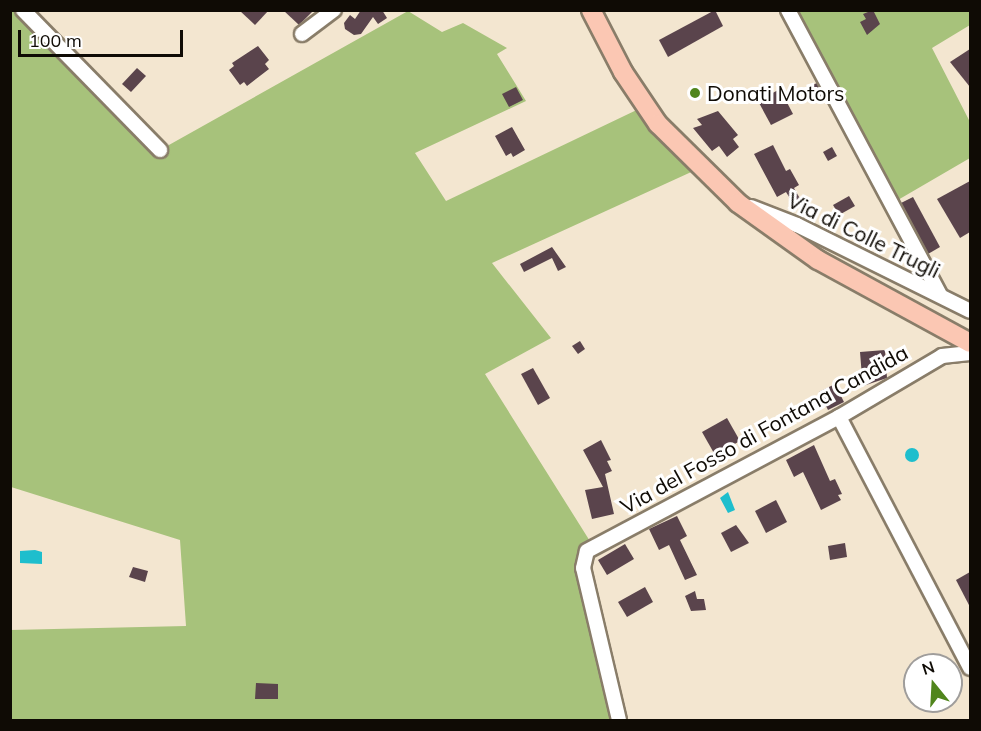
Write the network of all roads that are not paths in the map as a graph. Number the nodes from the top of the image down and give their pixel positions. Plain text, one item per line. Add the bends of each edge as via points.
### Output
1 (23, 10) edge
2 (334, 10) edge
3 (591, 10) edge
4 (788, 10) edge
5 (302, 34) dead end
6 (160, 150) dead end
7 (738, 203) junction
8 (940, 295) junction
9 (970, 311) edge
10 (970, 342) edge
11 (970, 353) edge
12 (838, 417) junction
13 (970, 668) edge
14 (619, 720) edge

1 - 6 street
2 - 5 street
3 - 7 main road via 627,79 658,124
4 - 8 street
7 - 8 street, Via di Colle Trugli via 797,225
7 - 10 main road via 818,260
8 - 9 street, Via di Colle Trugli
11 - 12 street, Via del Fosso di Fontana Candida via 942,356
12 - 13 street
12 - 14 street, Via del Fosso di Fontana Candida via 593,546 583,556

